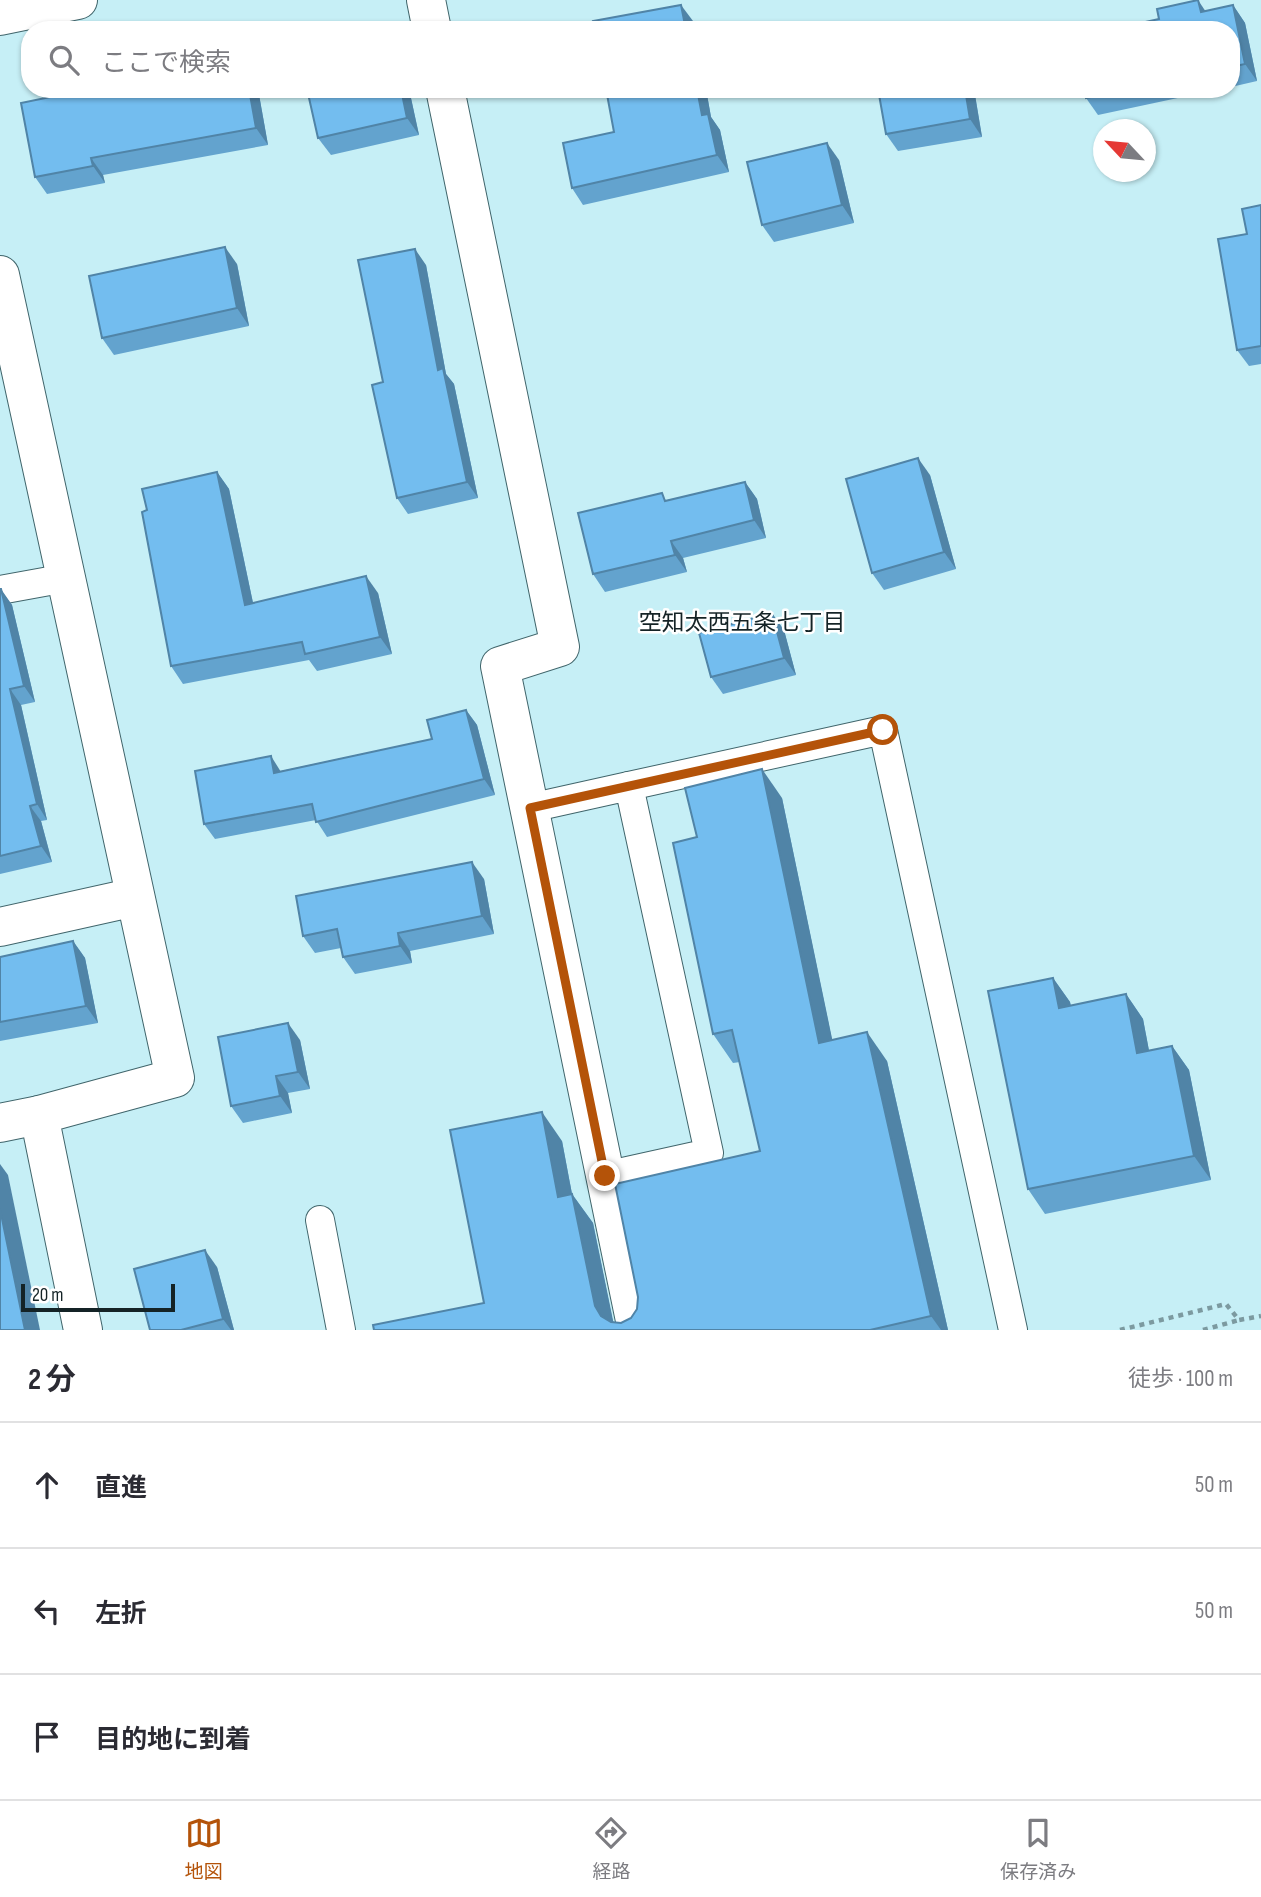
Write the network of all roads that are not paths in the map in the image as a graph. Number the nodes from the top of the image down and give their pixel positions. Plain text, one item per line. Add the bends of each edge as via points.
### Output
1 (78, 0) edge
2 (426, 0) edge
3 (0, 16) edge
4 (430, 21) edge
5 (447, 98) edge
6 (0, 275) edge
7 (4, 316) edge
8 (66, 578) junction
9 (0, 590) edge
10 (629, 786) junction
11 (530, 808) junction
12 (135, 897) junction
13 (0, 927) edge
14 (38, 1115) junction
15 (0, 1123) edge
16 (605, 1176) junction
17 (320, 1220) dead end
18 (83, 1330) edge
19 (341, 1330) edge
20 (637, 1330) edge
21 (1013, 1330) edge

1 - 3 street
2 - 4 street
5 - 11 street via 560,647 500,666
6 - 7 street
7 - 8 street
8 - 9 lane
8 - 12 street
10 - 11 lane
10 - 16 lane via 709,1153
10 - 21 lane via 883,730
11 - 16 street
12 - 13 street
12 - 14 street via 175,1078
14 - 15 street
14 - 18 street
16 - 20 street
17 - 19 lane

